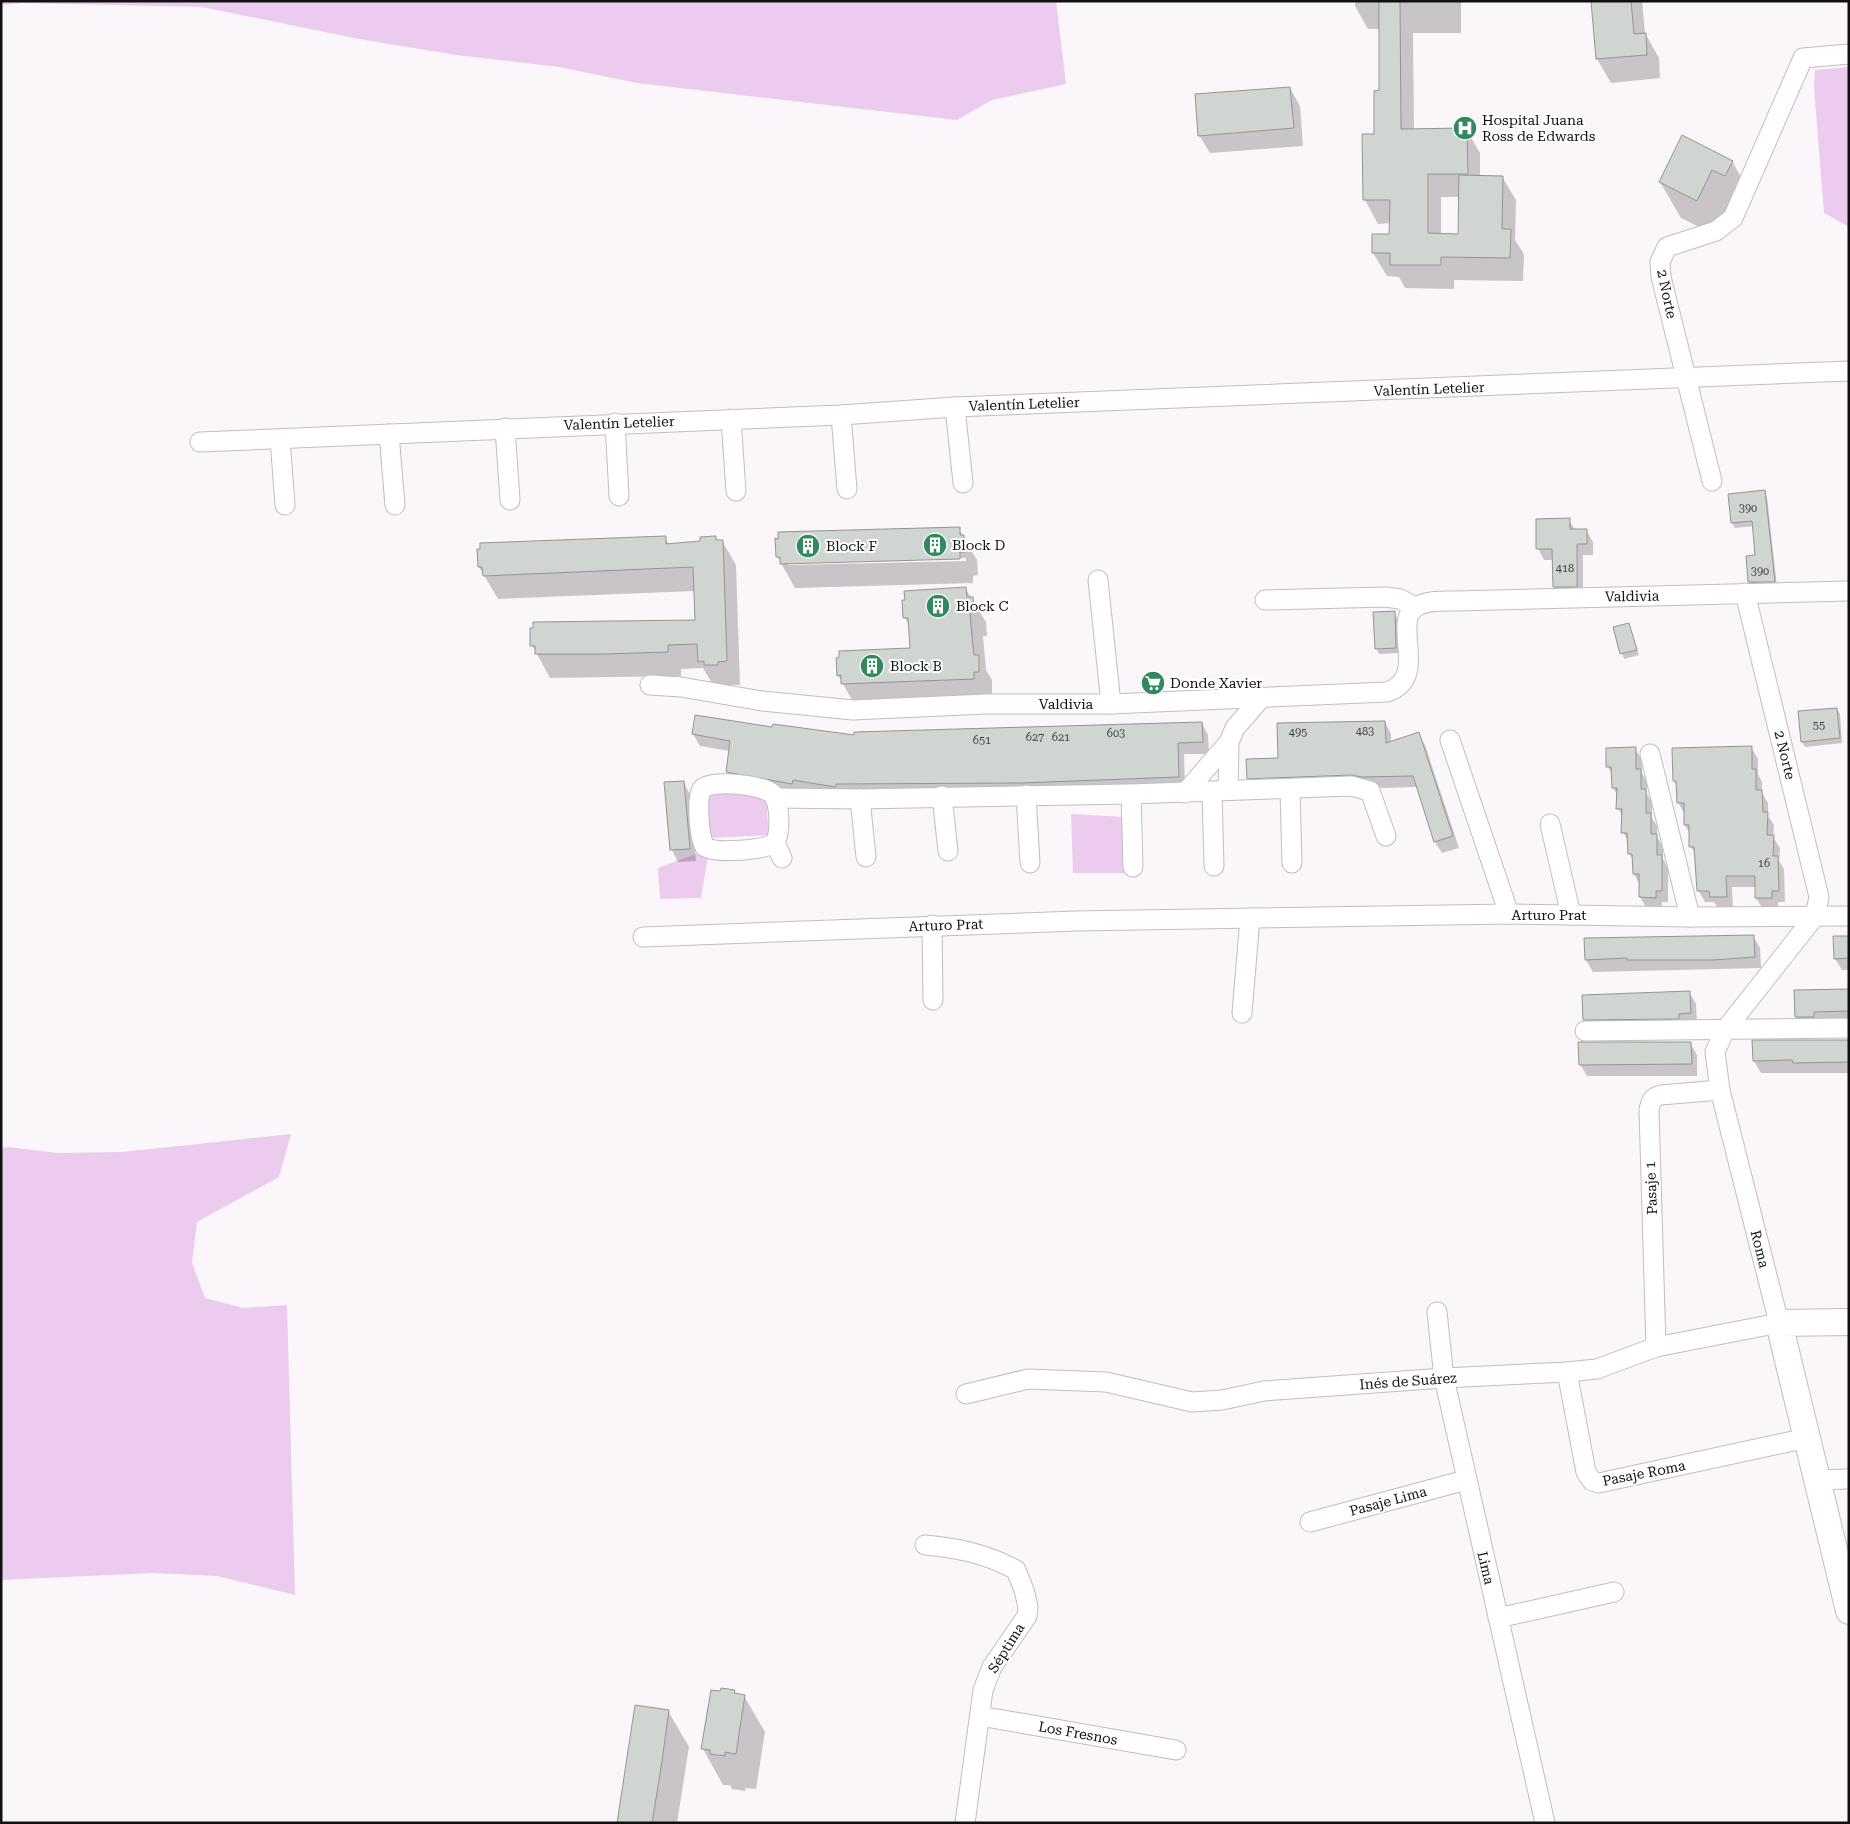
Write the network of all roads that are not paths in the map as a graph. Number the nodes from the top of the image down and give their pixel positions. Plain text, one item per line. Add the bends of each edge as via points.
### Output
1 (1849, 54) edge
2 (1849, 371) edge
3 (1686, 379) junction
4 (955, 407) junction
5 (841, 415) junction
6 (731, 419) junction
7 (615, 423) junction
8 (506, 428) junction
9 (389, 434) junction
10 (280, 438) junction
11 (200, 442) dead end
12 (1712, 481) dead end
13 (963, 483) dead end
14 (847, 489) dead end
15 (736, 491) dead end
16 (619, 496) dead end
17 (510, 500) dead end
18 (285, 505) dead end
19 (395, 506) dead end
20 (1098, 580) dead end
21 (1849, 591) edge
22 (1745, 593) junction
23 (1265, 600) dead end
24 (1415, 607) junction
25 (650, 685) dead end
26 (1262, 697) junction
27 (1111, 704) junction
28 (1450, 740) dead end
29 (1229, 742) junction
30 (1650, 754) dead end
31 (1290, 790) junction
32 (1220, 791) junction
33 (1185, 793) junction
34 (1131, 794) junction
35 (1026, 795) junction
36 (942, 796) junction
37 (775, 798) junction
38 (860, 799) junction
39 (1550, 824) dead end
40 (1386, 836) dead end
41 (948, 851) dead end
42 (866, 857) dead end
43 (1030, 863) dead end
44 (1292, 863) dead end
45 (1214, 866) dead end
46 (1133, 867) dead end
47 (1509, 914) junction
48 (1572, 914) junction
49 (1815, 916) junction
50 (1849, 916) edge
51 (1690, 917) junction
52 (1250, 918) junction
53 (932, 926) junction
54 (643, 937) dead end
55 (933, 1000) dead end
56 (1242, 1012) dead end
57 (1849, 1028) edge
58 (1724, 1030) junction
59 (1585, 1031) dead end
60 (1720, 1090) junction
61 (1436, 1312) dead end
62 (1849, 1322) edge
63 (1778, 1323) junction
64 (1656, 1347) junction
65 (1567, 1372) junction
66 (1444, 1378) junction
67 (966, 1394) dead end
68 (1807, 1438) junction
69 (1849, 1479) edge
70 (1466, 1480) junction
71 (1816, 1480) junction
72 (1310, 1522) dead end
73 (925, 1545) dead end
74 (1614, 1592) dead end
75 (1849, 1611) edge
76 (1498, 1618) junction
77 (980, 1716) junction
78 (1176, 1750) dead end
79 (965, 1823) edge
80 (1545, 1823) edge

1 - 3 street, 2 Norte via 1803,58 1733,218 1716,231 1667,247 1662,254 1661,277
2 - 3 street, Valentín Letelier
3 - 4 street, Valentín Letelier
3 - 12 street, 2 Norte
4 - 5 street, Valentín Letelier
4 - 13 street
5 - 6 street, Valentín Letelier
5 - 14 street
6 - 7 street, Valentín Letelier
6 - 15 street
7 - 8 street, Valentín Letelier
7 - 16 street
8 - 9 street, Valentín Letelier
8 - 17 street
9 - 10 street, Valentín Letelier
9 - 19 street
10 - 11 street, Valentín Letelier
10 - 18 street
20 - 27 street
21 - 22 street, Valdivia
22 - 24 street, Valdivia via 1437,602
22 - 49 street, 2 Norte via 1819,897
23 - 24 street via 1386,597 1400,599
24 - 26 street, Valdivia via 1408,626 1407,672 1394,689 1387,692
25 - 27 street, Valdivia via 681,687 762,702 852,710 986,704
26 - 27 street, Valdivia
26 - 29 street via 1235,728
28 - 47 street
29 - 32 street
29 - 33 street
30 - 51 street
31 - 32 street
31 - 40 street via 1324,786 1370,791
31 - 44 street
32 - 33 street
32 - 45 street
33 - 34 street
34 - 35 street
34 - 46 street
35 - 36 street
35 - 43 street
36 - 38 street
36 - 41 street
37 - 37 street via 778,851 770,846 714,851 705,847 699,798 702,789 714,784 763,788
37 - 38 street
38 - 42 street
39 - 48 street
47 - 48 street, Arturo Prat
47 - 52 street, Arturo Prat
48 - 51 street, Arturo Prat
49 - 50 street, Arturo Prat
49 - 51 street, Arturo Prat
49 - 58 street, Roma
52 - 53 street, Arturo Prat
52 - 56 street
53 - 54 street, Arturo Prat
53 - 55 street
57 - 58 street
58 - 59 street
58 - 60 street, Roma via 1715,1052
60 - 63 street, Roma
60 - 64 street, Pasaje 1 via 1661,1094 1651,1101
61 - 66 street, Lima
62 - 63 street, Inés de Suárez
63 - 64 street, Inés de Suárez
63 - 68 street, Roma
64 - 65 street, Inés de Suárez via 1598,1369
65 - 66 street, Inés de Suárez
65 - 68 street, Pasaje Roma via 1586,1472 1592,1481 1600,1483
66 - 67 street, Inés de Suárez via 1264,1391 1222,1400 1192,1402 1106,1382 1028,1378
66 - 70 street, Lima
68 - 71 street, Roma
69 - 71 street
70 - 72 street, Pasaje Lima
70 - 76 street, Lima
71 - 75 street, Roma
73 - 77 street, Séptima via 956,1548 996,1559 1016,1570 1024,1590 1027,1616 992,1667 983,1690
74 - 76 street
76 - 80 street, Lima
77 - 78 street, Los Fresnos
77 - 79 street, Séptima

